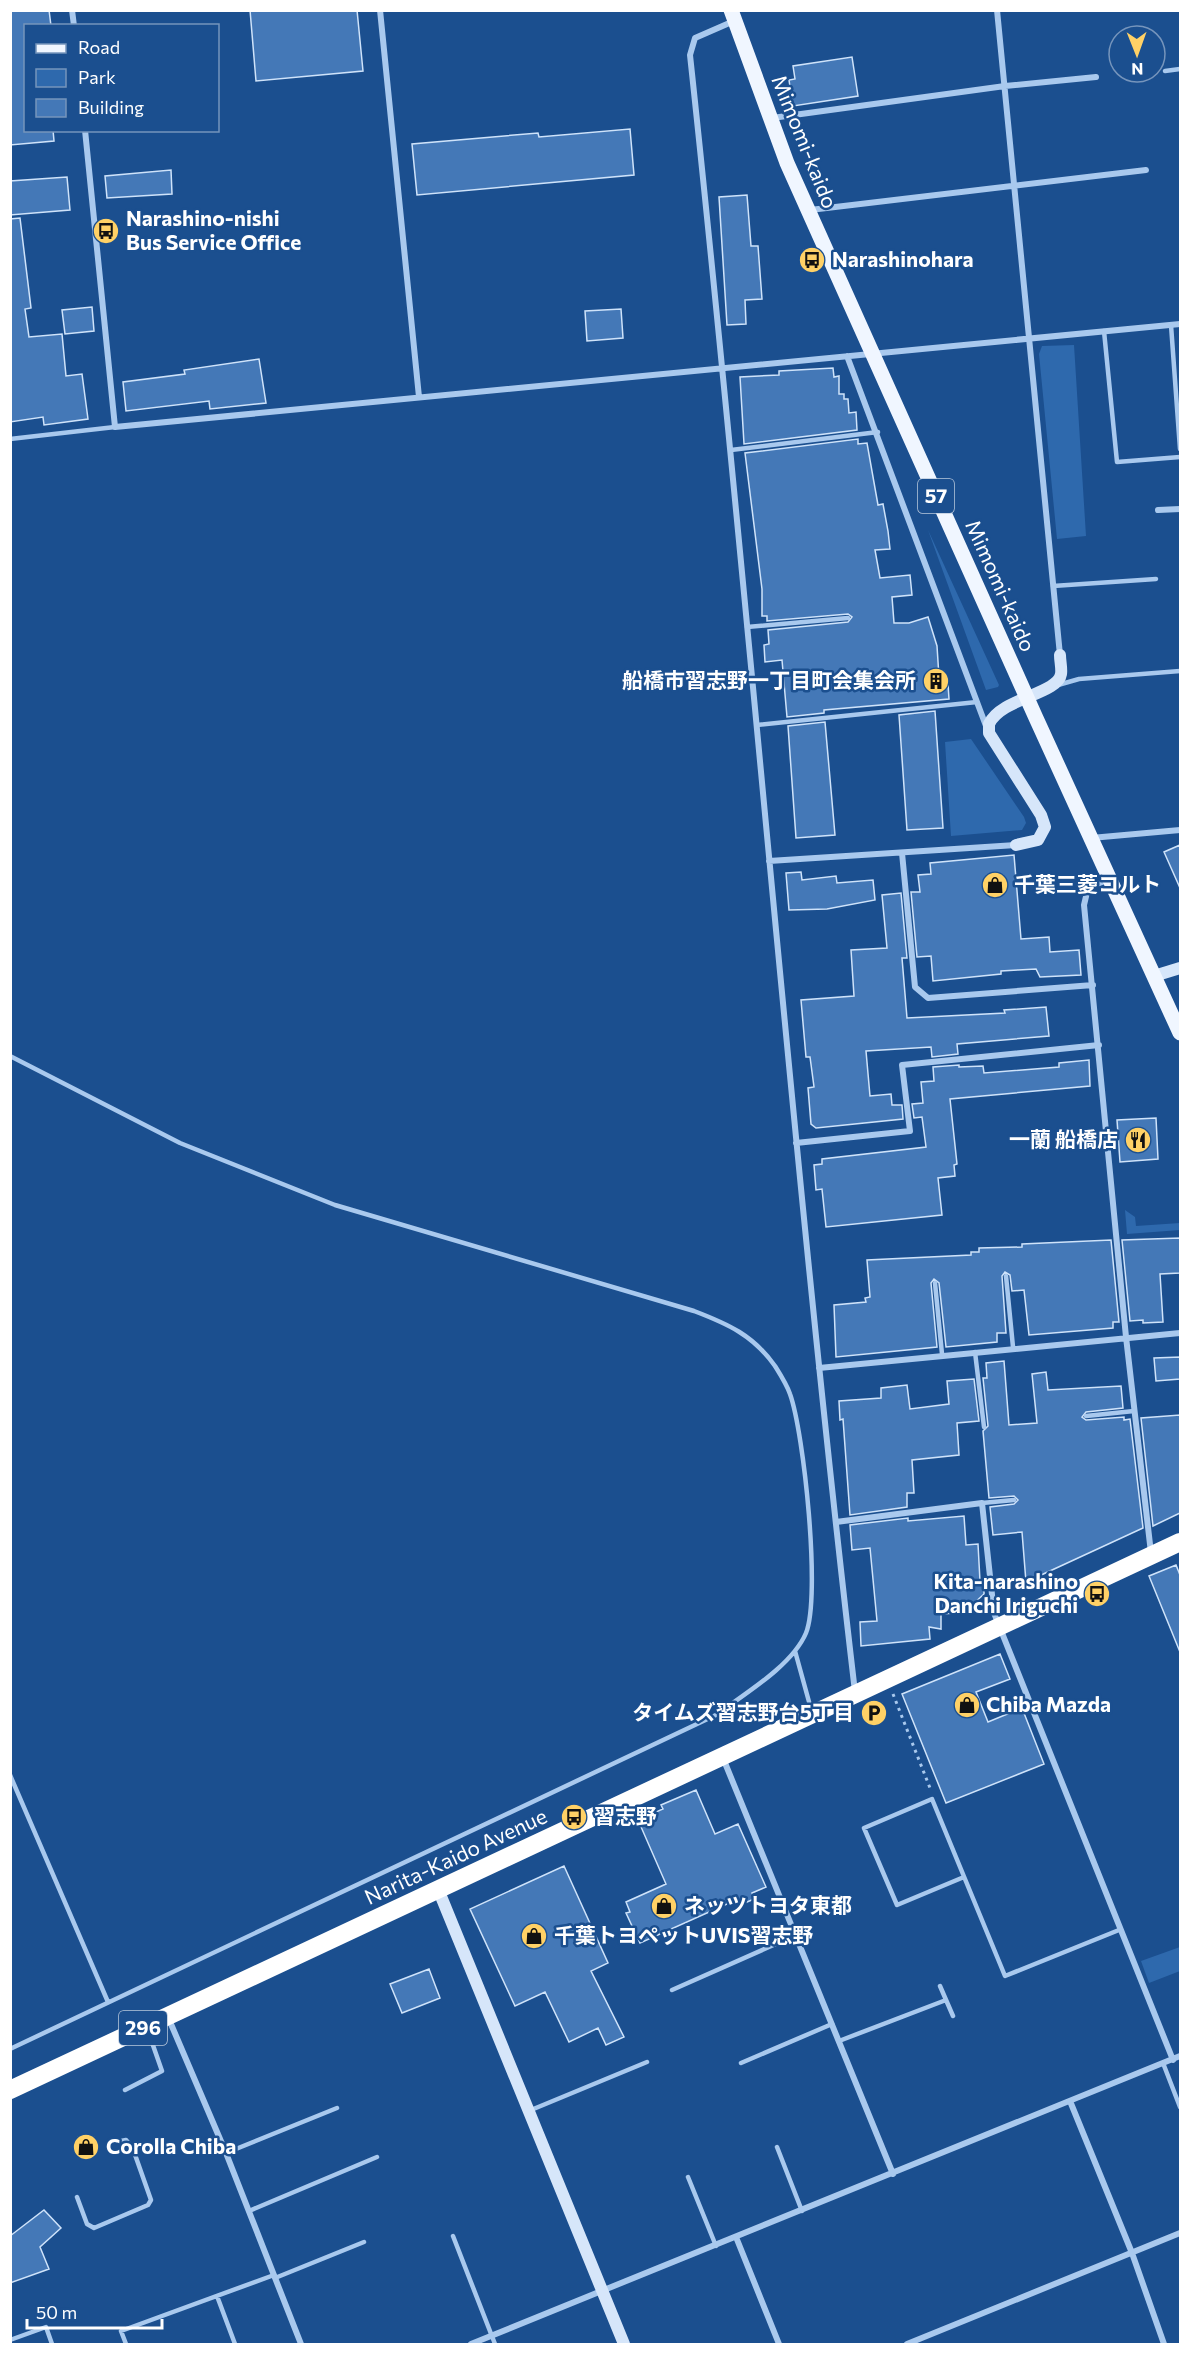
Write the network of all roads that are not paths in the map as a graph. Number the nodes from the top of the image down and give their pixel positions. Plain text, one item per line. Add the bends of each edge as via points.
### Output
1 (380, 10) edge
2 (997, 10) edge
3 (732, 16) edge
4 (1096, 77) dead end
5 (1005, 86) junction
6 (770, 119) junction
7 (85, 132) edge
8 (1146, 170) dead end
9 (1014, 185) junction
10 (808, 210) junction
11 (1180, 324) edge
12 (1171, 325) junction
13 (1104, 331) junction
14 (1029, 339) junction
15 (873, 354) junction
16 (847, 356) junction
17 (723, 368) junction
18 (419, 397) junction
19 (115, 427) junction
20 (878, 432) junction
21 (10, 439) edge
22 (1180, 449) edge
23 (731, 450) junction
24 (1180, 457) edge
25 (1180, 508) edge
26 (1158, 510) dead end
27 (1156, 579) dead end
28 (1053, 586) junction
29 (848, 618) dead end
30 (747, 627) junction
31 (1060, 655) joint
32 (1180, 671) edge
33 (1054, 686) junction
34 (1026, 696) junction
35 (976, 702) junction
36 (757, 725) junction
37 (989, 733) junction
38 (1180, 830) edge
39 (1090, 838) junction
40 (1016, 845) joint
41 (902, 853) junction
42 (770, 861) junction
43 (1109, 879) junction
44 (1180, 968) edge
45 (1154, 976) junction
46 (1093, 985) junction
47 (1180, 1033) edge
48 (1099, 1045) junction
49 (10, 1056) edge
50 (796, 1143) junction
51 (1006, 1276) dead end
52 (935, 1283) dead end
53 (1180, 1333) edge
54 (1126, 1336) junction
55 (1013, 1347) junction
56 (974, 1351) junction
57 (942, 1354) junction
58 (819, 1368) junction
59 (1134, 1411) junction
60 (1086, 1416) dead end
61 (984, 1427) dead end
62 (1014, 1500) dead end
63 (982, 1503) junction
64 (836, 1521) junction
65 (1180, 1542) edge
66 (1151, 1556) junction
67 (999, 1627) junction
68 (795, 1651) junction
69 (856, 1695) junction
70 (813, 1716) junction
71 (723, 1757) junction
72 (10, 1775) edge
73 (964, 1877) junction
74 (438, 1889) junction
75 (1119, 1930) junction
76 (796, 1935) junction
77 (940, 1986) dead end
78 (672, 1990) dead end
79 (946, 2000) junction
80 (108, 2002) junction
81 (168, 2016) junction
82 (953, 2016) dead end
83 (833, 2024) junction
84 (146, 2026) junction
85 (839, 2041) junction
86 (10, 2049) edge
87 (1180, 2056) edge
88 (1173, 2060) junction
89 (647, 2061) dead end
90 (741, 2063) dead end
91 (1163, 2063) junction
92 (10, 2090) edge
93 (125, 2090) dead end
94 (1070, 2101) junction
95 (1180, 2107) edge
96 (337, 2108) dead end
97 (529, 2111) junction
98 (121, 2141) dead end
99 (777, 2147) dead end
100 (226, 2153) junction
101 (376, 2157) dead end
102 (893, 2174) junction
103 (688, 2177) dead end
104 (77, 2197) dead end
105 (249, 2211) junction
106 (802, 2211) junction
107 (1180, 2233) edge
108 (453, 2236) dead end
109 (736, 2237) junction
110 (364, 2242) dead end
111 (716, 2246) junction
112 (1132, 2253) junction
113 (275, 2277) junction
114 (603, 2292) junction
115 (217, 2296) junction
116 (492, 2336) junction
117 (10, 2340) edge
118 (52, 2344) edge
119 (126, 2344) edge
120 (236, 2344) edge
121 (301, 2344) edge
122 (471, 2344) edge
123 (495, 2344) edge
124 (624, 2344) edge
125 (779, 2344) edge
126 (907, 2344) edge
127 (1164, 2344) edge

1 - 18 street
2 - 5 street
3 - 6 main road, Mimomi-kaido / 57
3 - 17 street via 695,38 690,55
4 - 5 street
5 - 6 street
5 - 9 street
6 - 10 main road, Mimomi-kaido / 57
7 - 19 street
8 - 9 street
9 - 10 street
9 - 14 street
10 - 15 main road, Mimomi-kaido / 57
11 - 12 street
12 - 13 street
12 - 22 lane
13 - 14 street
13 - 24 lane via 1117,462
14 - 15 street
14 - 28 street
15 - 16 street
15 - 34 main road, Mimomi-kaido / 57
16 - 17 street
16 - 20 street
17 - 18 street
17 - 23 street
18 - 19 street
19 - 21 lane
20 - 23 lane
20 - 35 street
23 - 30 street
25 - 26 street
27 - 28 lane
28 - 31 street
29 - 30 lane
30 - 36 street
31 - 33 street via 1061,675
32 - 33 lane via 1079,679
33 - 34 street
34 - 37 street via 992,716
34 - 39 main road, Mimomi-kaido / 57
35 - 36 lane
35 - 37 street
36 - 42 street
37 - 40 street via 1041,815 1044,827 1038,840
38 - 39 street
39 - 43 main road, Mimomi-kaido / 57
40 - 41 street
41 - 42 street
41 - 46 street via 915,987 928,998
42 - 50 street
43 - 45 main road, Mimomi-kaido / 57
43 - 46 street via 1092,884 1085,894
44 - 45 street
45 - 47 main road, Mimomi-kaido / 57
46 - 48 street
48 - 50 street via 902,1065 910,1131
48 - 54 street
49 - 68 lane via 180,1143 335,1205 694,1311 737,1328 775,1366 790,1392 796,1415 811,1544 812,1598 806,1632
50 - 58 street
51 - 55 lane
52 - 57 lane
53 - 54 street
54 - 55 street
54 - 59 street
55 - 56 street
56 - 57 street
56 - 61 lane
57 - 58 street
58 - 64 street
59 - 60 lane
59 - 66 street
62 - 63 lane
63 - 64 street
63 - 67 street via 994,1613
64 - 69 street
65 - 66 highway, Narita-Kaido Avenue / 296
66 - 67 highway, Narita-Kaido Avenue / 296
67 - 69 highway, Narita-Kaido Avenue / 296
67 - 75 street
68 - 70 lane
68 - 80 lane via 716,1715
69 - 70 highway, Narita-Kaido Avenue / 296
70 - 71 highway, Narita-Kaido Avenue / 296
71 - 74 highway, Narita-Kaido Avenue / 296
71 - 76 street
72 - 80 lane
73 - 73 lane via 932,1799 864,1828 897,1905
73 - 75 lane via 1005,1976
74 - 81 highway, Narita-Kaido Avenue / 296
74 - 97 street
75 - 88 street
76 - 78 lane
76 - 83 street
77 - 79 lane
79 - 82 lane
79 - 85 lane
80 - 86 lane
81 - 84 highway, Narita-Kaido Avenue / 296
81 - 100 street
83 - 85 street
83 - 90 lane
84 - 92 highway, Narita-Kaido Avenue / 296
84 - 93 lane via 162,2072
85 - 102 street
87 - 88 street
88 - 91 street
89 - 97 lane
91 - 94 street
91 - 95 lane
94 - 102 street
94 - 112 street
96 - 100 lane
97 - 114 street
98 - 104 lane via 126,2140 133,2149 151,2200 148,2205 94,2228 87,2224
99 - 106 lane
100 - 105 street
101 - 105 lane
102 - 106 street
103 - 111 lane
105 - 113 street
106 - 109 street
107 - 112 street
108 - 116 lane
109 - 111 street
109 - 125 street
110 - 113 lane
111 - 114 street
112 - 126 street
112 - 127 street
113 - 115 lane
113 - 121 street
114 - 116 street
114 - 124 street
115 - 119 lane via 121,2331
115 - 120 lane
116 - 122 street
116 - 123 lane
117 - 118 lane via 46,2327

